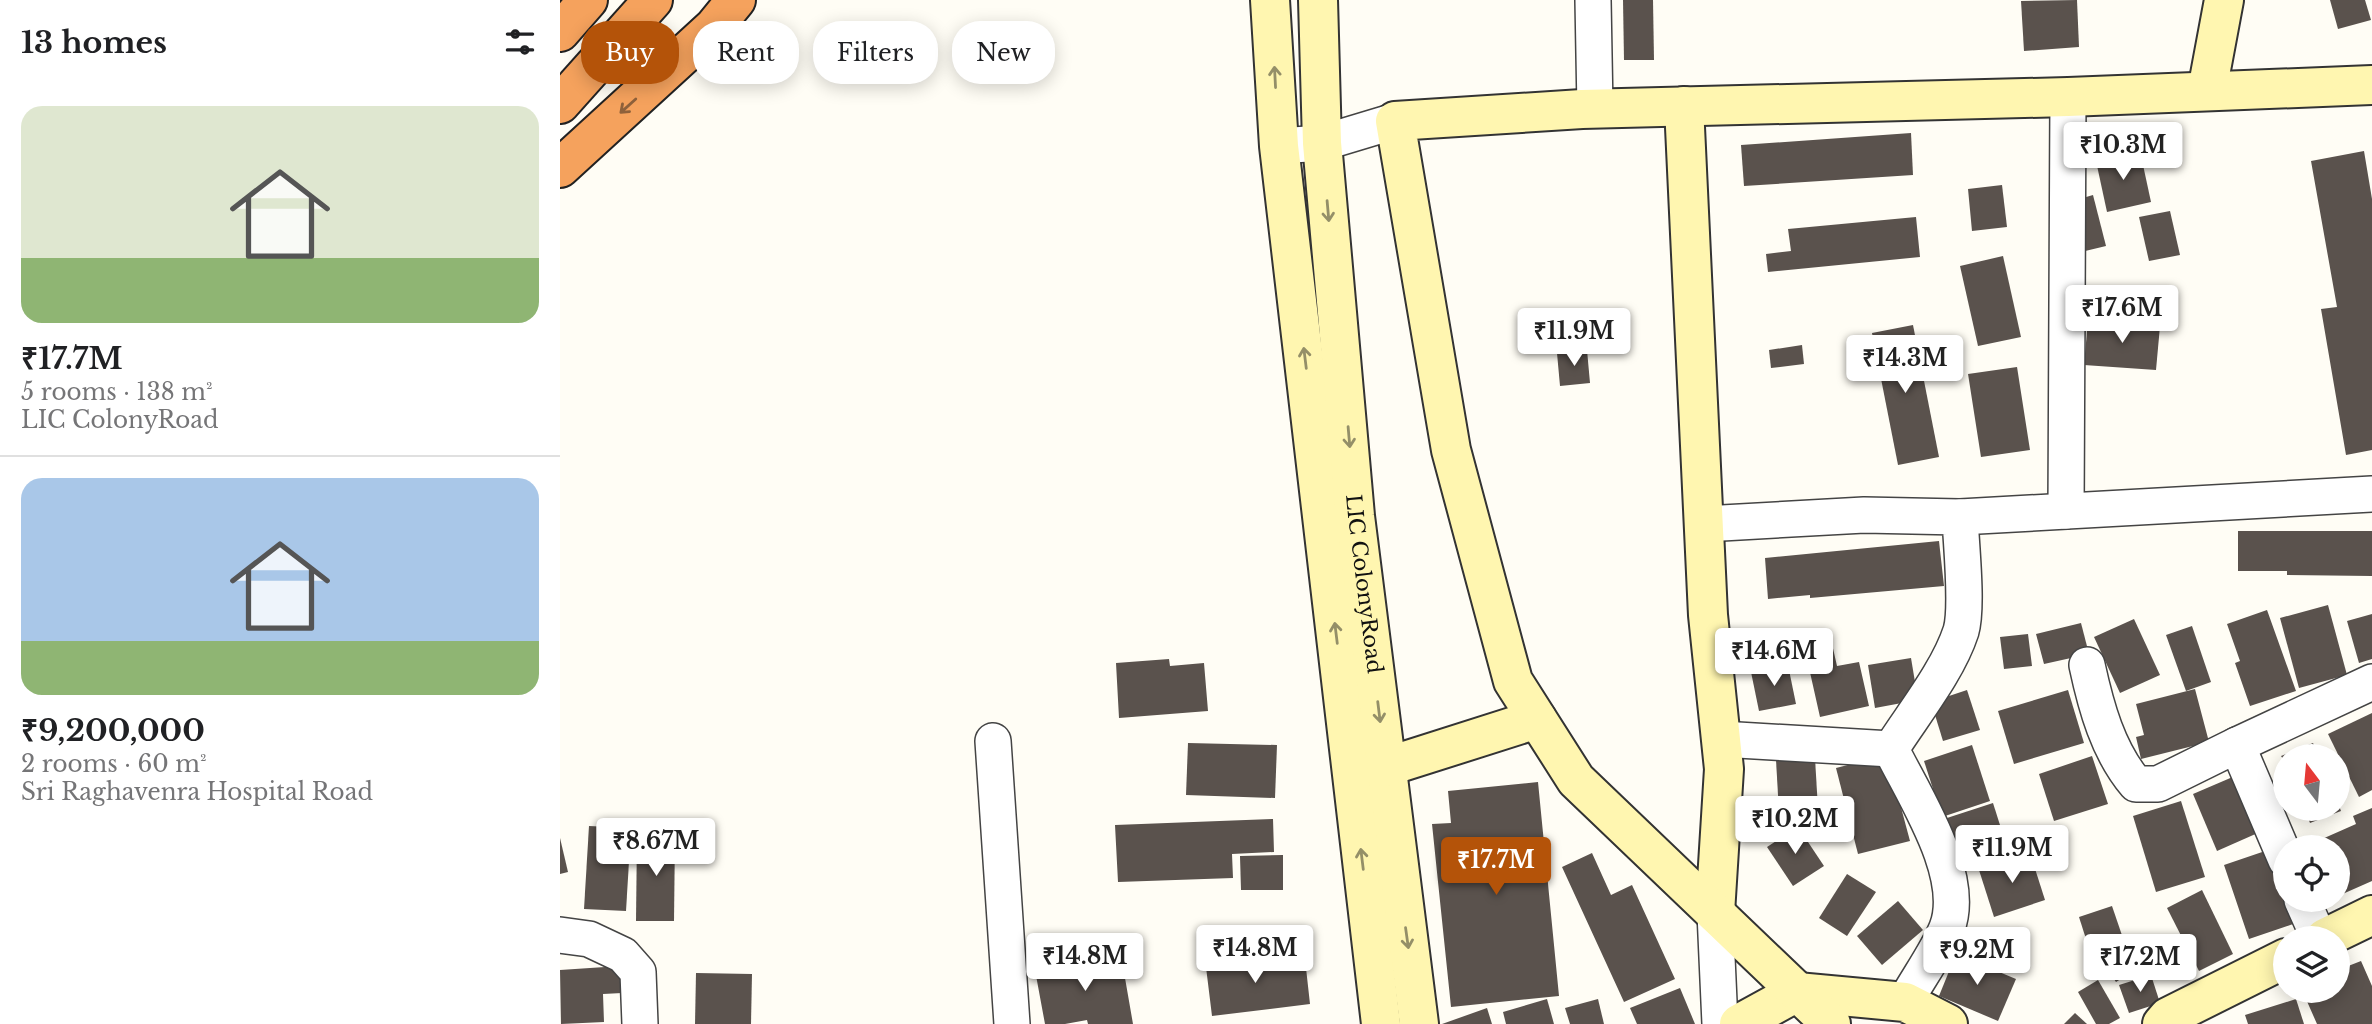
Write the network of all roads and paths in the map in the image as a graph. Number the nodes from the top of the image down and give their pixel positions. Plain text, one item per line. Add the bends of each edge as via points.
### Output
1 (589, 0) edge
2 (653, 0) edge
3 (750, 0) edge
4 (1270, 0) edge
5 (1318, 0) edge
6 (1592, 0) edge
7 (2224, 0) edge
8 (725, 13) edge
9 (560, 32) edge
10 (2372, 85) edge
11 (2207, 91) junction
12 (2068, 97) junction
13 (560, 104) edge
14 (1684, 106) junction
15 (1595, 109) junction
16 (1395, 121) junction
17 (1322, 143) junction
18 (1279, 146) junction
19 (560, 168) edge
20 (2372, 494) edge
21 (2066, 511) junction
22 (1960, 517) junction
23 (1703, 524) junction
24 (2087, 665) dead end
25 (2372, 682) edge
26 (1537, 719) junction
27 (1721, 739) junction
28 (993, 741) dead end
29 (2237, 745) junction
30 (1891, 748) junction
31 (1386, 767) junction
32 (2275, 835) edge
33 (1715, 913) junction
34 (2372, 915) edge
35 (2350, 926) edge
36 (560, 935) edge
37 (2273, 964) edge
38 (1797, 992) junction
39 (1905, 1002) junction
40 (640, 1024) edge
41 (1012, 1024) edge
42 (1381, 1024) edge
43 (1419, 1024) edge
44 (1720, 1024) edge
45 (1739, 1024) edge
46 (1831, 1024) edge
47 (1948, 1024) edge
48 (2162, 1024) edge

1 - 9 highway
2 - 13 highway
3 - 8 street
18 -> 4 street, LIC ColonyRoad
5 - 17 street, LIC ColonyRoad
6 - 15 street
7 - 11 street
8 -> 19 highway
10 - 11 street
11 - 12 street
12 - 14 street
12 - 21 street
14 - 15 street
14 - 23 street
15 - 16 street
16 - 17 street
16 - 26 street via 1451,450 1513,681
17 - 18 street
17 -> 31 street, LIC ColonyRoad via 1356,516
42 -> 18 street, LIC ColonyRoad
20 - 21 street
21 - 22 street
22 - 23 street via 1864,515
22 - 30 street via 1961,630 1943,668
23 - 27 street
24 - 29 street via 2112,746 2136,783 2158,784
25 - 29 street
26 - 31 street
26 - 33 street via 1576,780
27 - 30 street
27 - 33 street via 1724,769
28 - 41 street
29 - 32 street
30 - 39 street via 1945,858 1952,894 1947,927
31 -> 43 street, LIC ColonyRoad
33 - 38 street
33 - 44 street
34 - 35 street
36 - 40 street via 589,939 623,955 638,972
37 - 48 street
38 - 39 street
38 - 45 street
38 - 46 street
39 - 47 street

